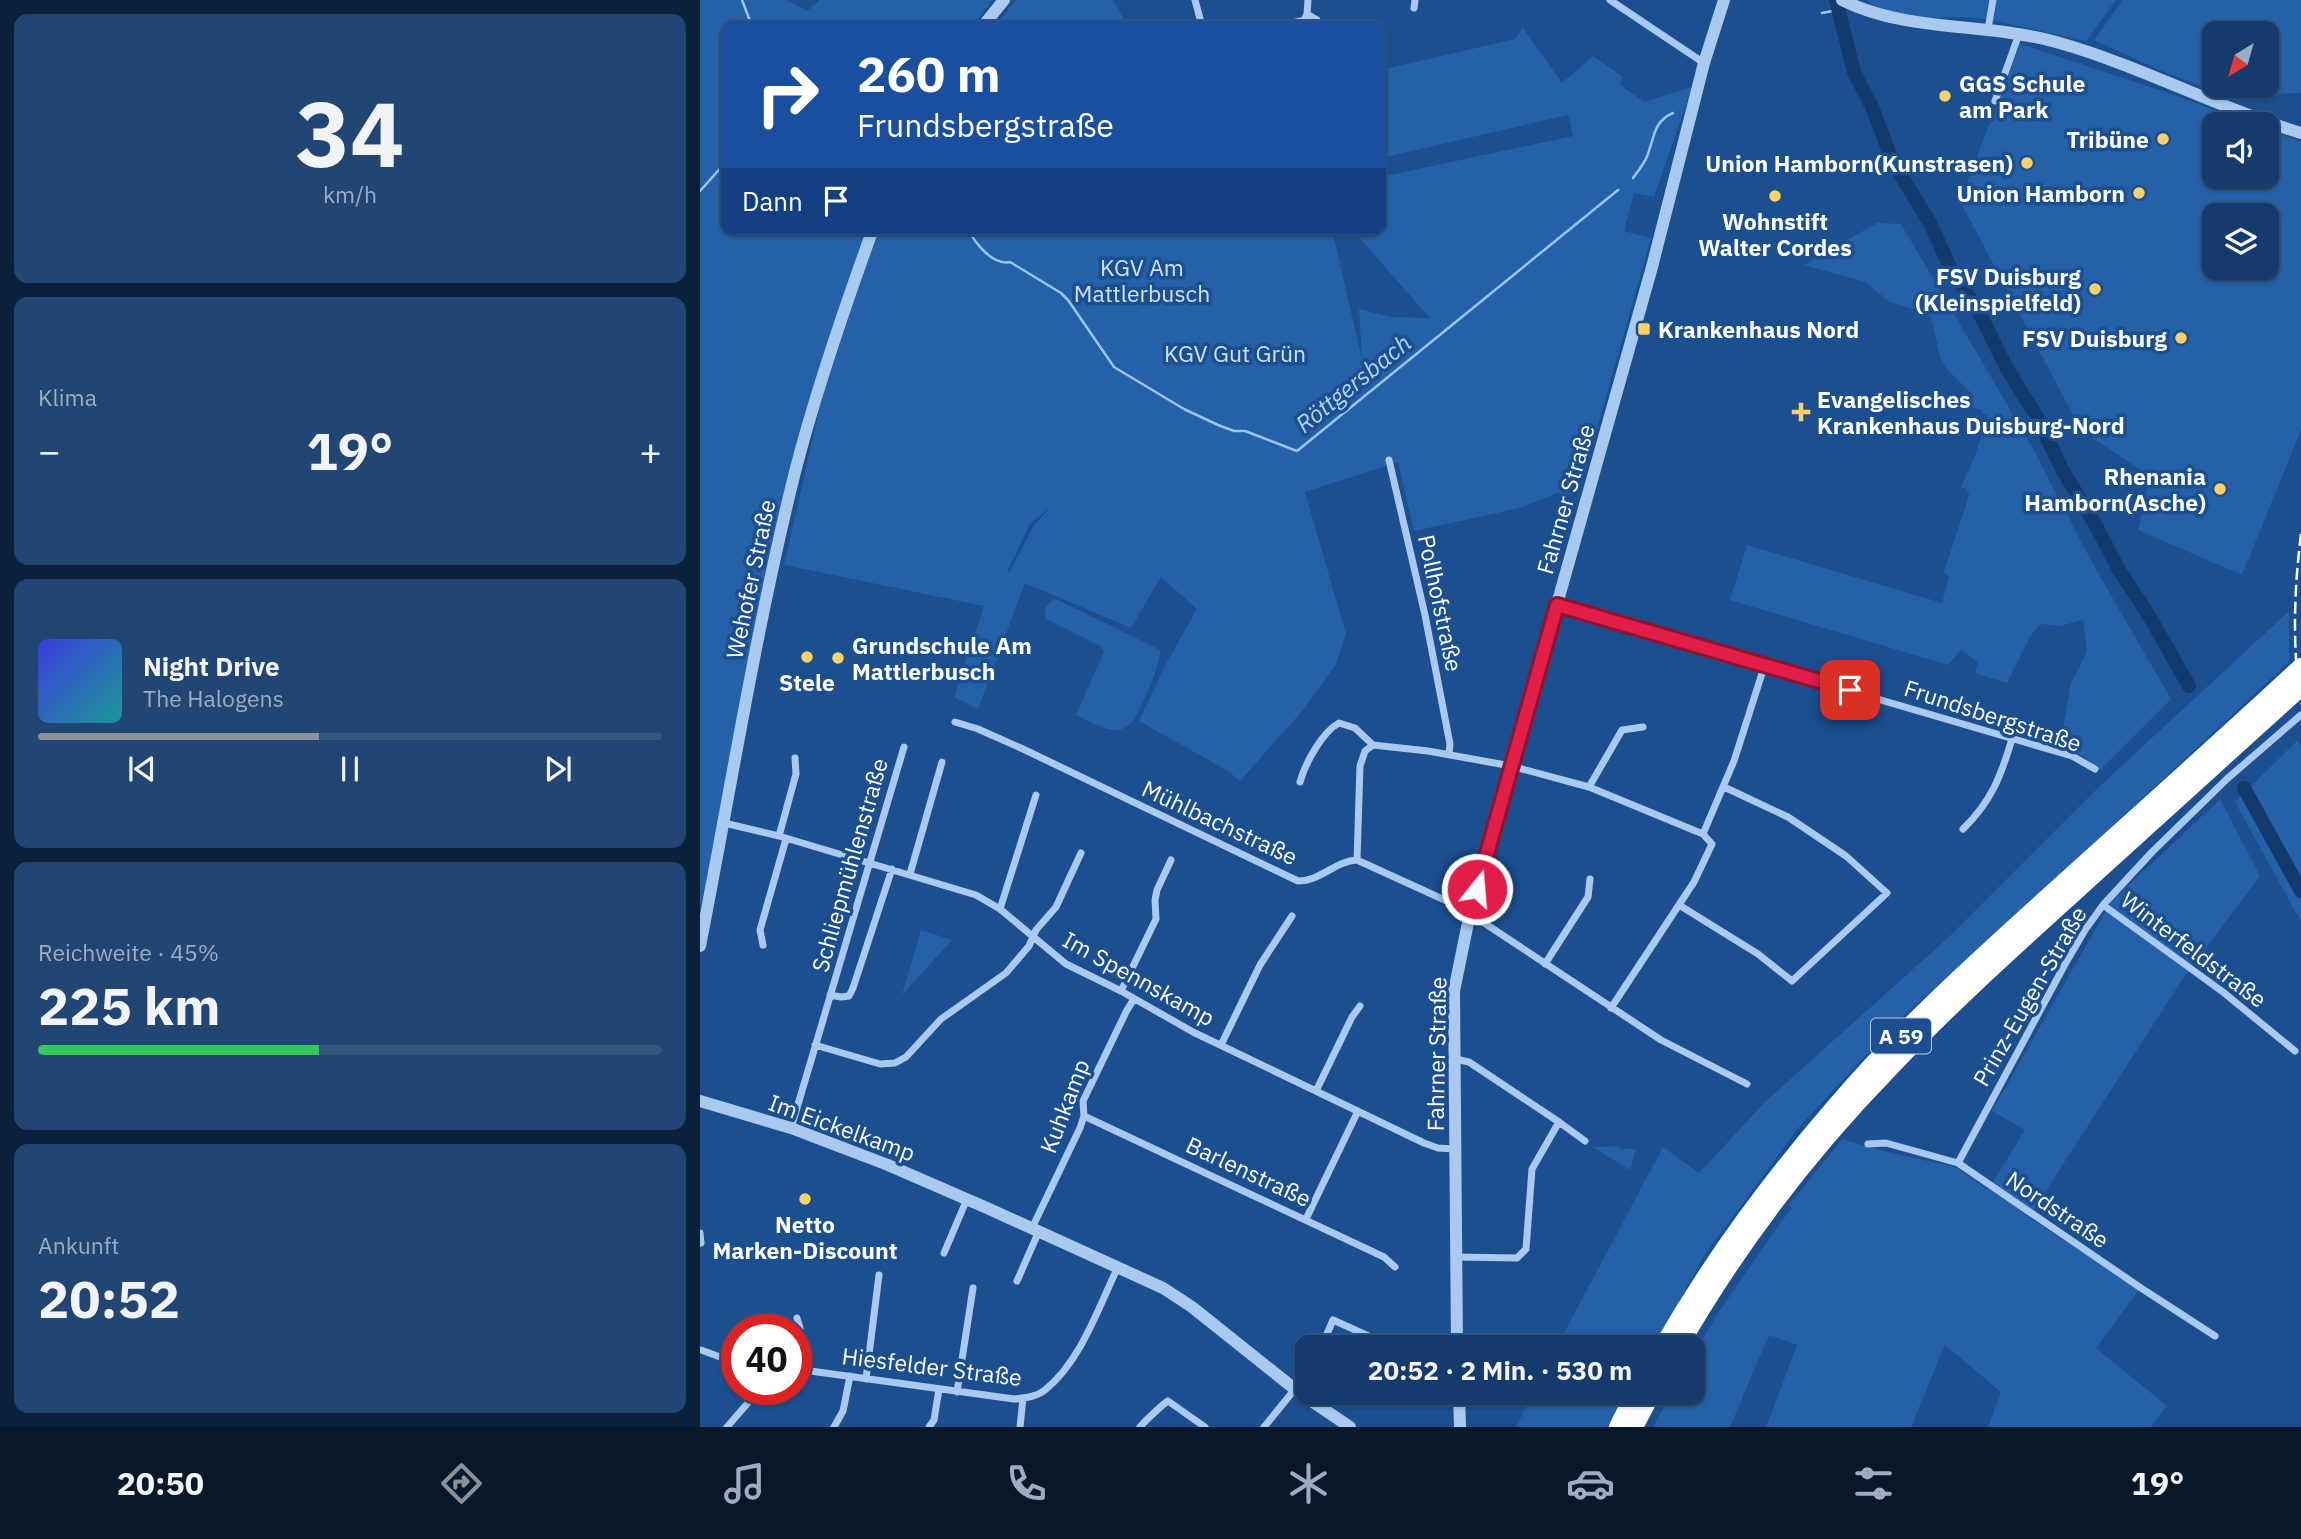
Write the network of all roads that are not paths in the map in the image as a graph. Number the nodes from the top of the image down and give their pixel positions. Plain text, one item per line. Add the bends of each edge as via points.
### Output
1 (1004, 0) edge
2 (1195, 0) edge
3 (1308, 0) edge
4 (1610, 0) edge
5 (1724, 0) edge
6 (1993, 0) edge
7 (1845, 2) edge
8 (1305, 20) edge
9 (987, 21) edge
10 (1201, 21) edge
11 (1988, 29) junction
12 (2019, 34) junction
13 (1704, 63) junction
14 (1995, 101) dead end
15 (2301, 134) edge
16 (871, 235) edge
17 (1389, 460) dead end
18 (1557, 605) junction
19 (1765, 664) junction
20 (2301, 667) edge
21 (2301, 687) edge
22 (2301, 715) edge
23 (955, 723) dead end
24 (1643, 727) dead end
25 (2012, 739) junction
26 (1373, 745) junction
27 (904, 747) dead end
28 (1449, 754) junction
29 (795, 758) dead end
30 (942, 762) dead end
31 (1511, 766) junction
32 (2095, 769) dead end
33 (1300, 782) dead end
34 (1724, 787) junction
35 (1589, 788) junction
36 (1036, 795) dead end
37 (724, 823) junction
38 (1963, 829) dead end
39 (1703, 834) junction
40 (783, 838) junction
41 (1081, 853) dead end
42 (1171, 860) dead end
43 (1357, 860) junction
44 (869, 863) junction
45 (892, 869) junction
46 (910, 874) junction
47 (1590, 879) dead end
48 (1679, 905) junction
49 (2103, 905) junction
50 (1000, 909) junction
51 (1470, 913) junction
52 (1292, 916) dead end
53 (1034, 938) junction
54 (763, 944) dead end
55 (700, 946) edge
56 (1545, 964) junction
57 (1121, 991) junction
58 (830, 995) junction
59 (1134, 999) junction
60 (1360, 1006) dead end
61 (1611, 1008) junction
62 (815, 1045) junction
63 (1222, 1045) junction
64 (2295, 1051) dead end
65 (1455, 1059) junction
66 (1747, 1084) dead end
67 (1316, 1091) junction
68 (700, 1101) edge
69 (1358, 1111) junction
70 (1084, 1116) junction
71 (1559, 1122) junction
72 (791, 1128) junction
73 (1585, 1140) dead end
74 (1868, 1144) dead end
75 (1455, 1149) junction
76 (1958, 1163) junction
77 (967, 1199) junction
78 (1306, 1219) junction
79 (1036, 1230) junction
80 (700, 1233) edge
81 (701, 1243) edge
82 (944, 1253) dead end
83 (1456, 1257) junction
84 (1118, 1267) junction
85 (1395, 1267) dead end
86 (879, 1275) dead end
87 (1017, 1281) dead end
88 (973, 1288) dead end
89 (1327, 1335) edge
90 (1366, 1335) edge
91 (1457, 1335) edge
92 (1670, 1335) edge
93 (1686, 1335) edge
94 (2215, 1336) dead end
95 (701, 1350) edge
96 (721, 1357) edge
97 (812, 1371) edge
98 (850, 1376) junction
99 (866, 1379) junction
100 (939, 1389) junction
101 (1295, 1390) edge
102 (957, 1392) junction
103 (1295, 1395) edge
104 (1023, 1398) junction
105 (746, 1405) edge
106 (1317, 1405) edge
107 (1459, 1405) edge
108 (1629, 1405) edge
109 (1646, 1405) edge
110 (727, 1427) edge
111 (834, 1427) edge
112 (929, 1427) edge
113 (1020, 1427) edge
114 (1140, 1427) edge
115 (1205, 1427) edge
116 (1264, 1427) edge
117 (1350, 1427) edge
118 (1460, 1427) edge
119 (1618, 1427) edge
120 (1634, 1427) edge

1 - 9 street
2 - 10 street
3 - 8 street
4 - 13 street
5 - 13 street, Fahrner Straße
6 - 11 street
7 - 11 street via 1923,25
11 - 12 street
12 - 14 street
12 - 15 street via 2083,50
13 - 18 street, Fahrner Straße
16 - 37 street, Wehofer Straße via 795,471
17 - 28 street, Pollhofstraße via 1426,615
18 - 19 street, Frundsbergstraße
18 - 31 street, Fahrner Straße
19 - 25 street, Frundsbergstraße
19 - 34 street
20 - 92 highway, A 59 via 1931,1004 1875,1062 1756,1205
21 - 93 highway, A 59 via 2010,950 1887,1070 1760,1223
22 - 49 street, Prinz-Eugen-Straße via 2255,753
23 - 43 street, Mühlbachstraße via 1024,749 1298,881 1313,880
24 - 35 street via 1622,730
25 - 32 street, Frundsbergstraße via 2072,756
25 - 38 street via 2000,777 1980,813
26 - 28 street
26 - 33 street via 1355,728 1339,723 1310,757
26 - 43 street via 1360,765
27 - 44 street, Schliepmühlenstraße
28 - 31 street
29 - 40 street
30 - 46 street
31 - 35 street
31 - 51 street, Fahrner Straße
34 - 39 street
34 - 48 street via 1800,824 1846,856 1887,893 1792,981
35 - 39 street
36 - 50 street
37 - 40 street, Im Spennskamp
37 - 55 street, Wehofer Straße
39 - 48 street via 1712,844
40 - 44 street, Im Spennskamp
40 - 54 street via 760,930
41 - 53 street via 1056,907
42 - 57 street via 1157,890 1156,919
43 - 51 street
44 - 45 street, Im Spennskamp
44 - 58 street, Schliepmühlenstraße
45 - 46 street, Im Spennskamp
45 - 58 street, Schliepmühlenstraße via 853,988 849,996
46 - 50 street, Im Spennskamp via 976,895
47 - 56 street via 1588,897
48 - 61 street
49 - 64 street, Winterfeldstraße
49 - 76 street, Prinz-Eugen-Straße via 2064,966
50 - 53 street, Im Spennskamp
51 - 56 street
51 - 65 street, Fahrner Straße via 1454,991
52 - 63 street via 1260,965
53 - 57 street, Im Spennskamp via 1066,964
53 - 62 street via 1006,973 941,1019 895,1063 880,1064
56 - 61 street
57 - 59 street, Im Spennskamp
58 - 62 street, Schliepmühlenstraße
59 - 63 street, Im Spennskamp
59 - 70 street, Kuhkamp via 1083,1101
60 - 67 street
61 - 66 street via 1661,1040
62 - 72 street, Schliepmühlenstraße
63 - 67 street, Im Spennskamp
65 - 71 street via 1469,1062
65 - 75 street, Fahrner Straße
67 - 69 street, Im Spennskamp
68 - 72 street, Im Eickelkamp
69 - 75 street, Im Spennskamp via 1438,1149
69 - 78 street
70 - 78 street, Barlenstraße
70 - 79 street, Kuhkamp
71 - 73 street
71 - 83 street via 1532,1169 1524,1253 1517,1258
72 - 77 street, Im Eickelkamp
74 - 76 street, Nordstraße via 1886,1143
75 - 83 street, Fahrner Straße
76 - 94 street, Nordstraße
77 - 79 street, Im Eickelkamp
77 - 82 street
78 - 85 street, Barlenstraße via 1384,1257
79 - 84 street, Im Eickelkamp
79 - 87 street
80 - 81 street
83 - 91 street, Fahrner Straße
84 - 101 street, Im Eickelkamp via 1178,1297
84 - 104 street, Hiesfelder Straße via 1067,1366 1045,1390
86 - 99 street
88 - 102 street
89 - 90 street via 1333,1320
95 - 96 street
97 - 98 street, Hiesfelder Straße
98 - 99 street, Hiesfelder Straße
98 - 111 street via 844,1411
99 - 100 street, Hiesfelder Straße
100 - 102 street, Hiesfelder Straße
100 - 112 street
102 - 104 street, Hiesfelder Straße
103 - 116 street
104 - 113 street
105 - 110 street
106 - 117 street, Im Eickelkamp
107 - 118 street
108 - 119 highway
109 - 120 highway
114 - 115 street via 1168,1401

